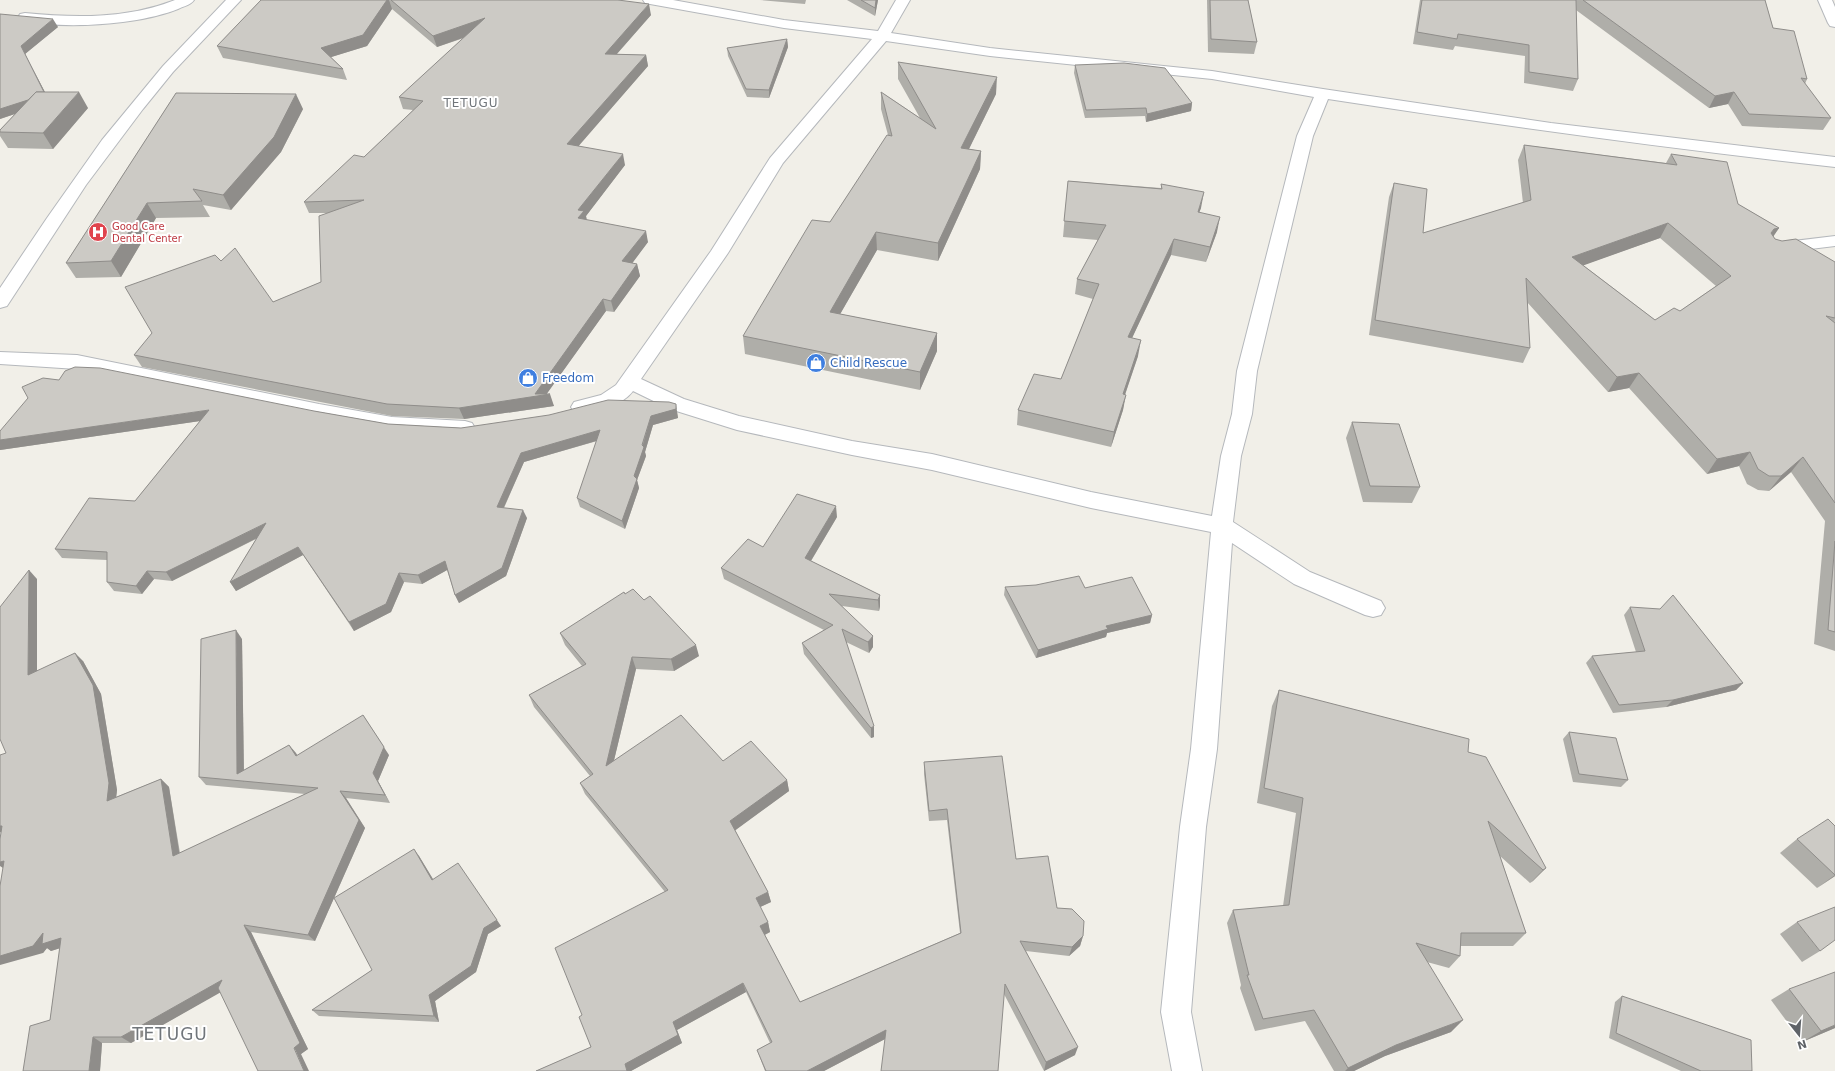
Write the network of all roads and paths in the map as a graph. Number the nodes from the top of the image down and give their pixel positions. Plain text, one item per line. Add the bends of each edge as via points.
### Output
1 (187, 0) edge
2 (234, 0) edge
3 (650, 0) edge
4 (903, 0) edge
5 (1825, 0) edge
6 (19, 17) edge
7 (1835, 23) edge
8 (882, 36) junction
9 (1323, 94) junction
10 (1835, 162) edge
11 (1835, 241) edge
12 (1772, 249) edge
13 (0, 302) edge
14 (0, 358) edge
15 (629, 380) junction
16 (566, 411) edge
17 (486, 425) edge
18 (1222, 526) junction
19 (1373, 608) dead end
20 (1187, 1071) edge

1 - 6 street via 160,12 140,15 54,21
2 - 13 street via 200,32 144,97 59,211
3 - 8 street via 784,24
4 - 8 street
5 - 7 street
8 - 9 street via 990,52 1212,75
8 - 15 street via 776,161 719,253
9 - 10 street via 1550,128
9 - 18 street via 1305,136 1247,371 1242,414 1231,456
11 - 12 street
14 - 17 street via 77,362 392,424 464,428
15 - 16 street via 623,390 607,401
15 - 18 street via 676,404 737,423 932,462 1091,500
18 - 19 street via 1302,578
18 - 20 street via 1204,749 1193,827 1176,1012

